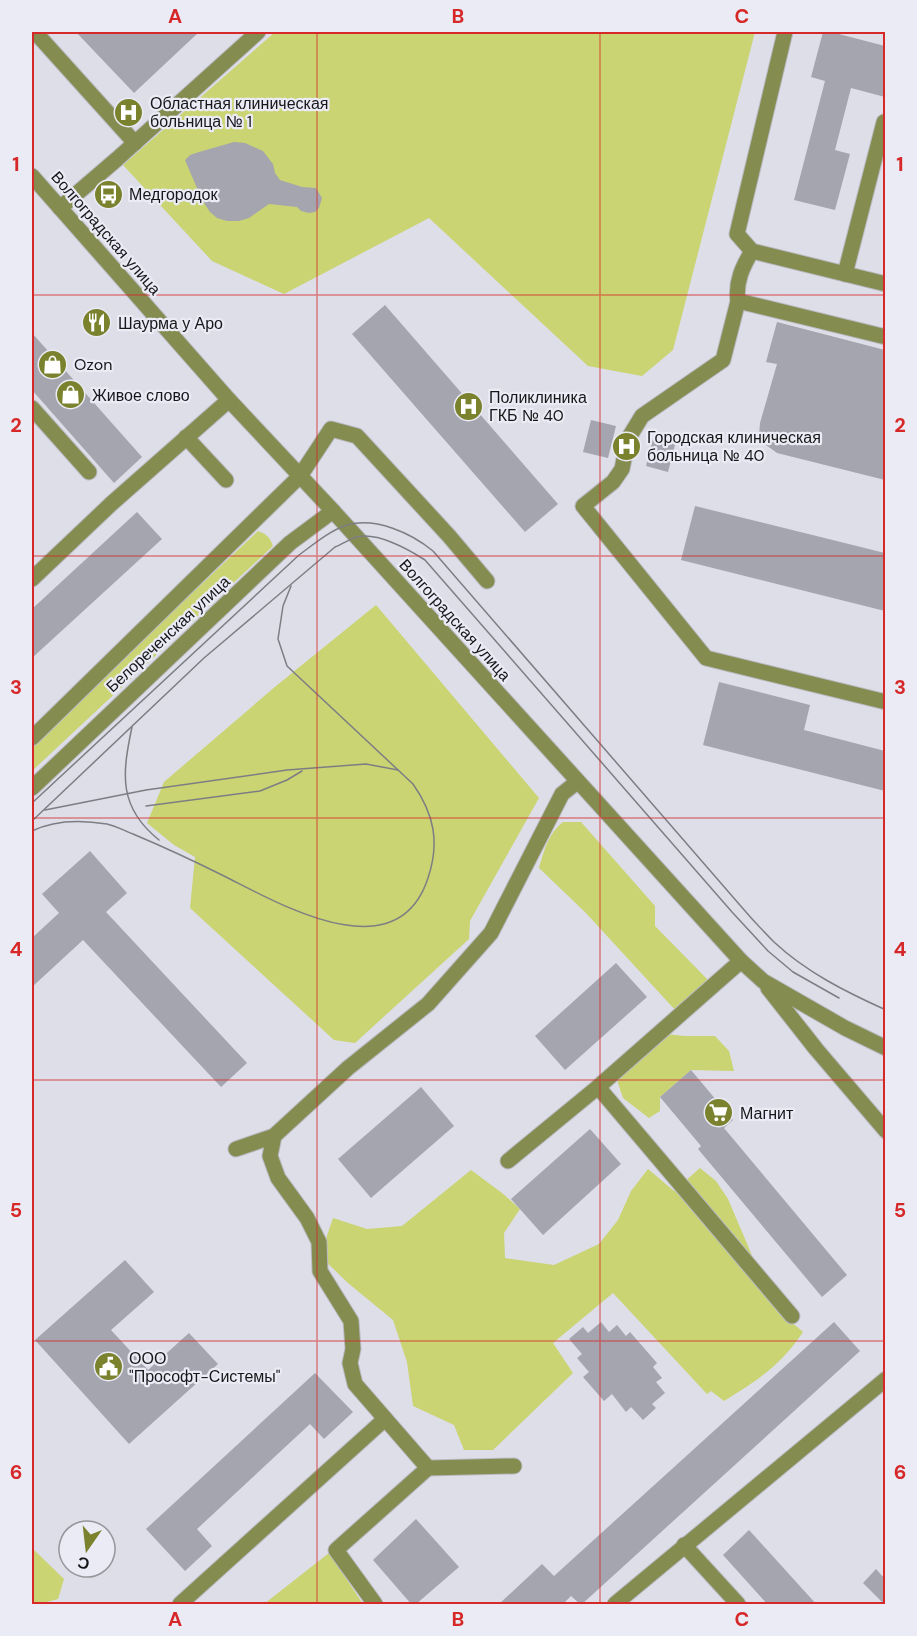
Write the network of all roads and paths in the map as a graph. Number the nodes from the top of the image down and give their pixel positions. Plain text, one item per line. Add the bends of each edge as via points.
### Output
1 (35, 32) edge
2 (258, 32) edge
3 (785, 32) edge
4 (884, 122) dead end
5 (135, 143) junction
6 (32, 176) edge
7 (60, 208) junction
8 (752, 251) junction
9 (845, 274) junction
10 (885, 284) edge
11 (738, 300) junction
12 (885, 337) edge
13 (229, 400) junction
14 (32, 408) edge
15 (186, 437) junction
16 (89, 472) dead end
17 (300, 476) junction
18 (226, 480) dead end
19 (333, 511) junction
20 (32, 579) edge
21 (488, 581) dead end
22 (885, 702) edge
23 (32, 738) edge
24 (577, 782) junction
25 (32, 788) edge
26 (741, 961) junction
27 (763, 981) junction
28 (885, 1048) edge
29 (598, 1087) junction
30 (885, 1131) edge
31 (274, 1136) junction
32 (236, 1149) dead end
33 (508, 1161) dead end
34 (792, 1316) dead end
35 (885, 1379) edge
36 (385, 1419) junction
37 (514, 1466) dead end
38 (428, 1468) junction
39 (684, 1545) junction
40 (180, 1604) edge
41 (375, 1605) edge
42 (615, 1605) edge
43 (738, 1605) edge

1 - 5 street
2 - 5 street
3 - 8 street via 737,234
4 - 9 street
5 - 7 street
6 - 7 street, Волгоградская улица
7 - 13 street, Волгоградская улица
8 - 9 street
8 - 11 street via 742,267
9 - 10 street
11 - 12 street
11 - 22 street via 723,360 642,416 628,439 622,469 613,482 583,506 706,658
13 - 15 street
13 - 17 street, Волгоградская улица
14 - 16 street
15 - 18 street
15 - 20 street
17 - 19 street, Волгоградская улица
17 - 21 street, Белореченская улица via 331,429 357,436
17 - 23 street, Белореченская улица
19 - 24 street, Волгоградская улица
19 - 25 street, Белореченская улица via 290,543
24 - 26 street, Волгоградская улица
24 - 31 street via 562,794 491,933 428,1004 348,1068
26 - 27 street, Волгоградская улица
26 - 29 street
27 - 28 street, Волгоградская улица
27 - 30 street
29 - 33 street
29 - 34 street
31 - 32 street
31 - 36 street via 270,1156 278,1178 307,1218 319,1242 320,1271 351,1321 350,1363 355,1384
35 - 39 street
36 - 38 street
36 - 40 street
37 - 38 street
38 - 41 street via 336,1550
39 - 42 street
39 - 43 street

